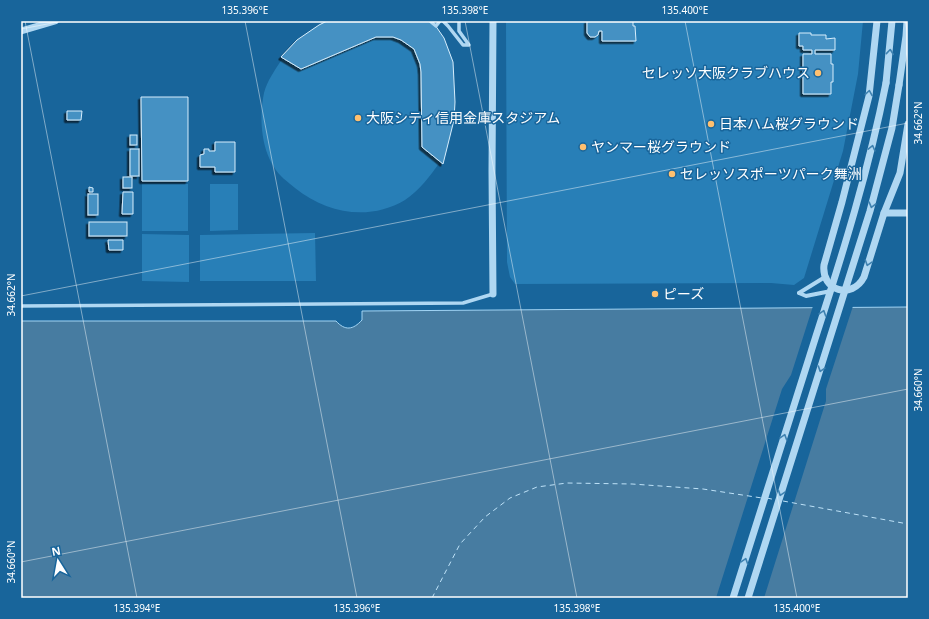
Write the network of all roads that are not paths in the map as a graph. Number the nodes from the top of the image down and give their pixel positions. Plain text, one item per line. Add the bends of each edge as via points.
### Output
1 (55, 21) edge
2 (430, 21) edge
3 (441, 21) edge
4 (459, 21) edge
5 (493, 21) edge
6 (878, 21) edge
7 (892, 21) edge
8 (906, 21) edge
9 (21, 31) edge
10 (908, 124) edge
11 (884, 213) junction
12 (908, 213) edge
13 (825, 277) junction
14 (838, 290) junction
15 (493, 294) joint
16 (21, 306) edge
17 (733, 598) edge
18 (748, 598) edge

1 - 9 street
2 - 3 street via 436,26
3 - 4 street via 462,45 469,45 459,31
5 - 15 street
13 -> 6 street via 824,266 869,96
17 -> 7 street, bridge via 868,163 886,83
8 -> 18 street, bridge via 892,128 870,211
10 - 11 street via 900,173
11 - 12 street
11 -> 14 street via 862,281 851,290
13 - 14 street via 829,284
13 - 14 street via 799,293 806,296
15 - 16 street via 463,303

